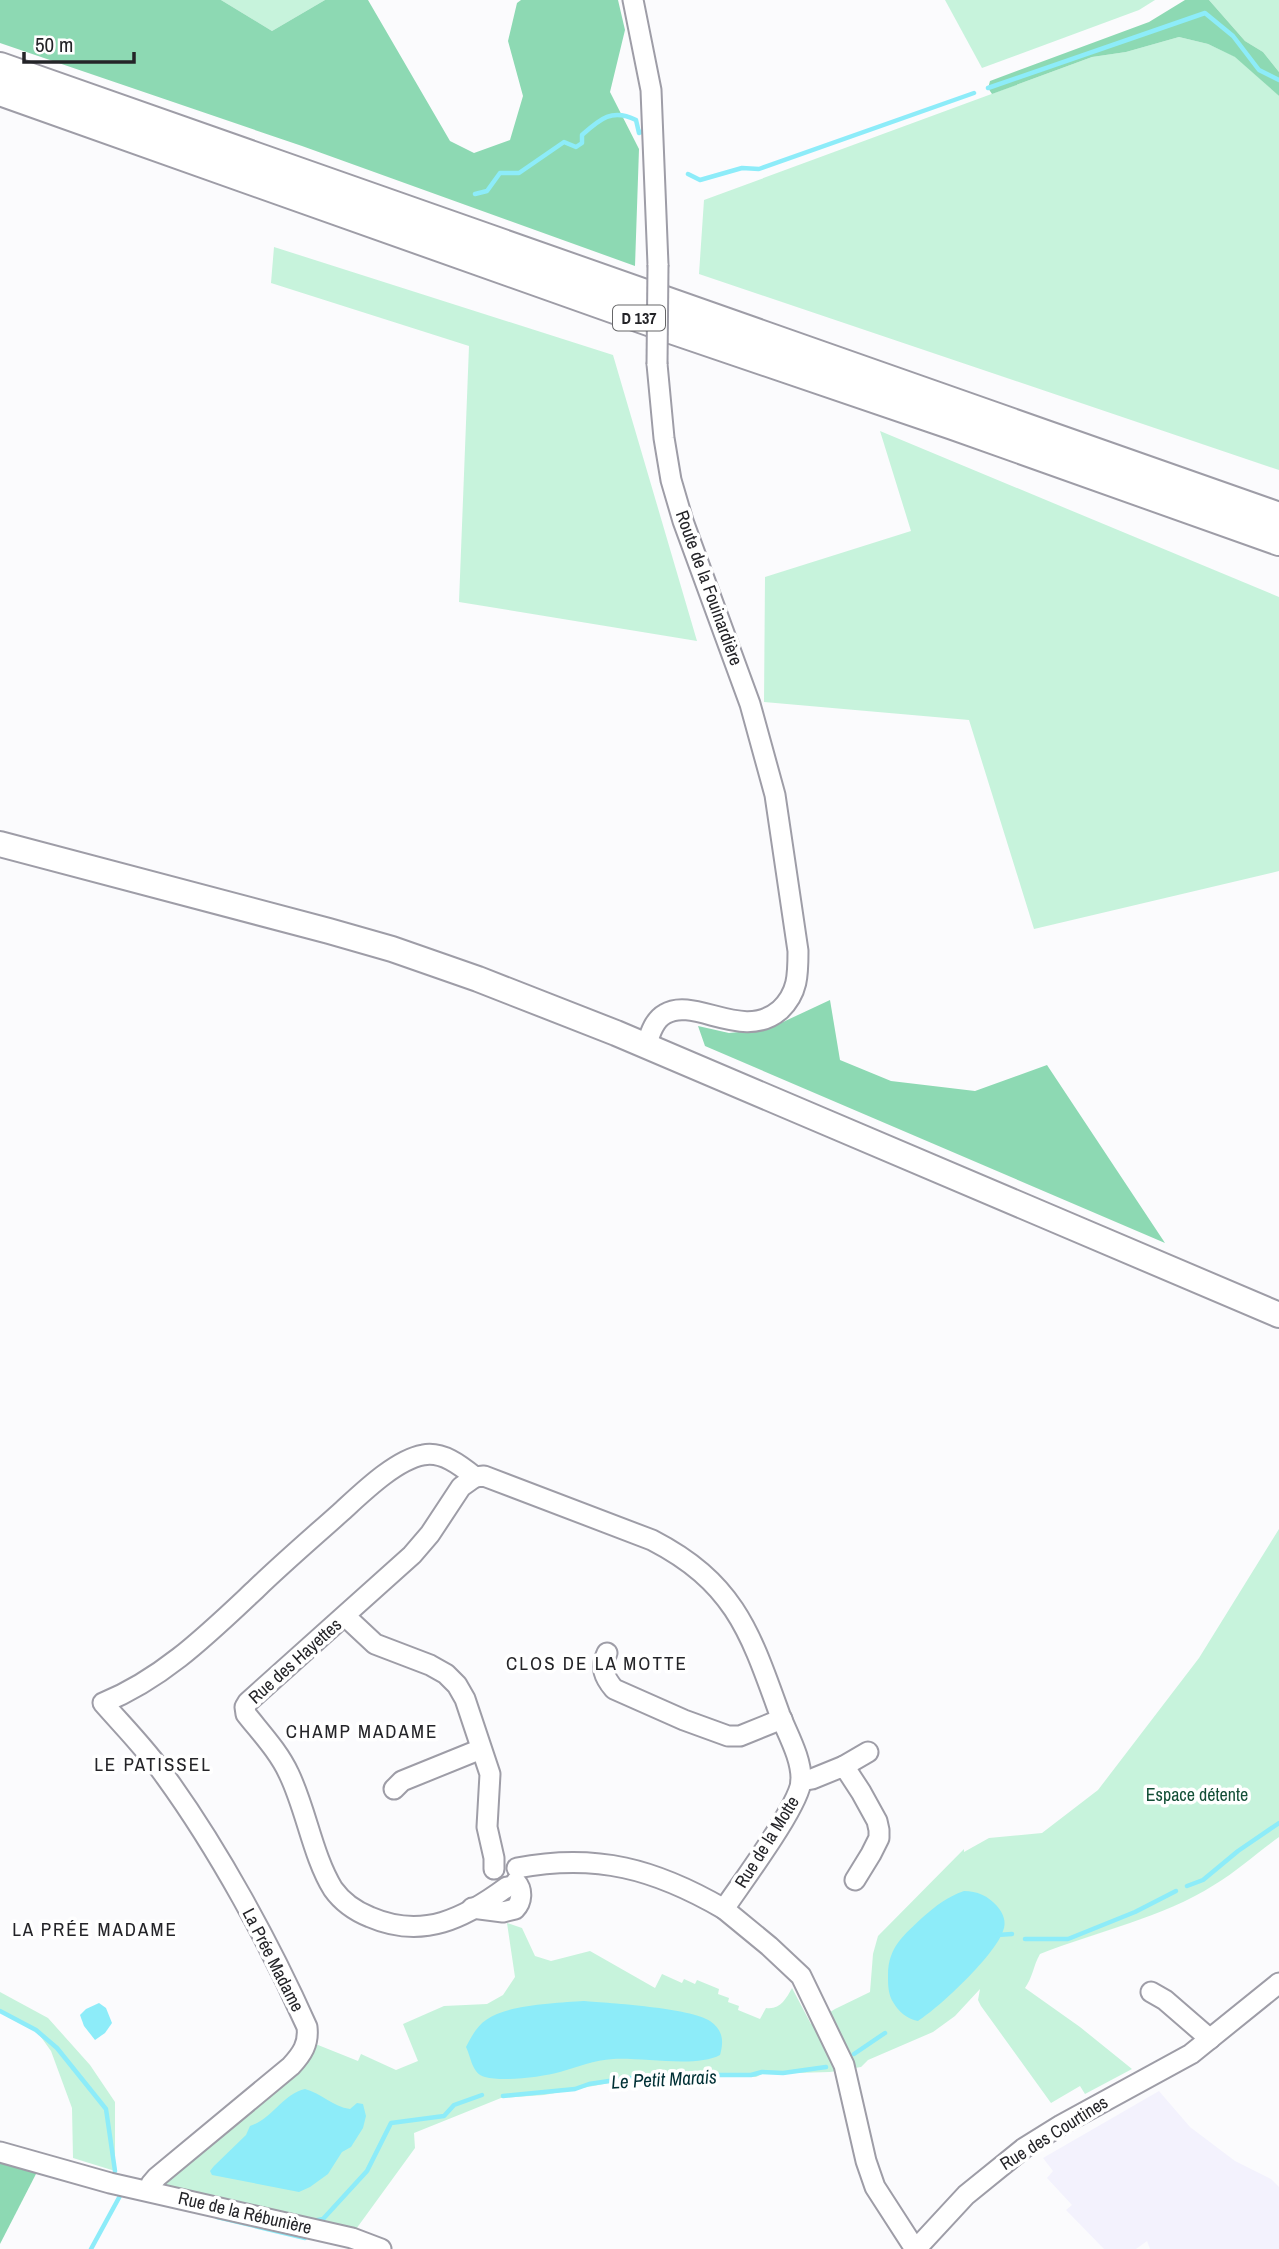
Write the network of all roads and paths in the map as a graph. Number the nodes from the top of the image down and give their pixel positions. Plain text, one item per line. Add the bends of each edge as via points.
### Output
1 (633, 0) edge
2 (0, 67) edge
3 (0, 91) edge
4 (1279, 517) edge
5 (1279, 541) edge
6 (0, 844) edge
7 (646, 1046) junction
8 (1279, 1315) edge
9 (475, 1477) junction
10 (345, 1616) junction
11 (607, 1653) dead end
12 (103, 1703) joint
13 (782, 1719) junction
14 (481, 1749) junction
15 (868, 1752) dead end
16 (844, 1766) junction
17 (801, 1781) junction
18 (394, 1789) dead end
19 (508, 1875) junction
20 (855, 1880) dead end
21 (472, 1908) junction
22 (724, 1909) junction
23 (1279, 1983) edge
24 (1151, 1992) dead end
25 (1210, 2039) junction
26 (0, 2152) edge
27 (149, 2191) junction
28 (887, 2205) junction
29 (929, 2233) junction
30 (381, 2249) edge
31 (915, 2249) edge

1 - 7 street, Route de la Fouinardière, bridge via 651,90 657,364 671,480 750,704 775,795 798,951 794,993 774,1015 745,1022 674,1010 657,1021
2 - 4 highway, D 137
3 - 5 highway, D 137
6 - 7 main road via 393,949 555,1007
7 - 8 main road
9 - 10 street, Rue des Hayettes via 461,1487 412,1555
9 - 12 street, Rue de la Motte via 431,1453 393,1469 184,1656
9 - 13 street, Rue de la Motte via 484,1476 652,1540 700,1570 746,1626
10 - 14 street via 374,1644 446,1674 466,1699
10 - 21 street, Rue des Hayettes via 248,1702 246,1714 289,1774 326,1874 352,1909 413,1928 443,1923
11 - 13 street via 603,1670 614,1689 718,1734 740,1736
12 - 27 street, La Prée Madame via 157,1765 204,1836 279,1969 308,2035 301,2055 290,2066 151,2183
13 - 17 street, Rue de la Motte
14 - 18 street via 402,1781
14 - 19 street via 491,1785 487,1827
15 - 16 street
16 - 17 street
16 - 20 street via 879,1829
17 - 22 street, Rue de la Motte via 794,1802
19 - 21 street via 483,1893
19 - 21 street via 520,1887 515,1909
19 - 22 street via 559,1864 596,1862 635,1868
22 - 28 street via 801,1976 844,2066 866,2161
23 - 25 street, Rue des Courtines
24 - 25 street
25 - 29 street, Rue des Courtines via 1024,2148 966,2195
26 - 27 street, Rue de la Rébunière
27 - 30 street, Rue de la Rébunière via 352,2238
28 - 29 street
28 - 31 street
29 - 31 street, Rue des Courtines

